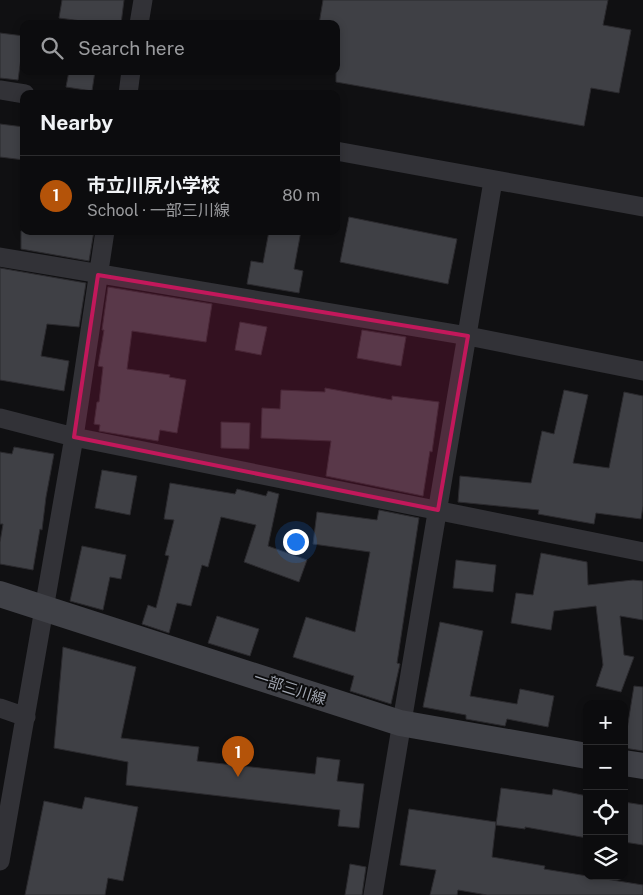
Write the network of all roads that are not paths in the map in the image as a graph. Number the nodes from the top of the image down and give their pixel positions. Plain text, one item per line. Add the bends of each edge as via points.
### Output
1 (144, 0) edge
2 (141, 20) edge
3 (131, 75) edge
4 (0, 90) edge
5 (129, 90) edge
6 (20, 93) edge
7 (340, 151) edge
8 (493, 181) junction
9 (643, 207) edge
10 (105, 235) edge
11 (0, 257) edge
12 (98, 275) junction
13 (468, 336) junction
14 (643, 371) edge
15 (0, 418) edge
16 (74, 437) junction
17 (438, 510) junction
18 (643, 552) edge
19 (0, 594) edge
20 (44, 608) junction
21 (0, 708) edge
22 (26, 716) junction
23 (400, 724) junction
24 (583, 755) edge
25 (628, 764) edge
26 (643, 766) edge
27 (3, 819) edge
28 (0, 861) edge
29 (373, 895) edge

1 - 2 street
3 - 5 street
4 - 6 street
7 - 8 street
8 - 9 street
8 - 13 street
10 - 12 street
11 - 12 street
12 - 13 street
12 - 16 street
13 - 14 street
13 - 17 street
15 - 16 street
16 - 17 street
16 - 20 street
17 - 18 street
17 - 23 street
19 - 20 main road, 一部三川線
20 - 22 street
20 - 23 main road, 一部三川線
21 - 22 street
22 - 27 street
23 - 24 main road, 一部三川線
23 - 29 street
25 - 26 main road
27 - 28 street

